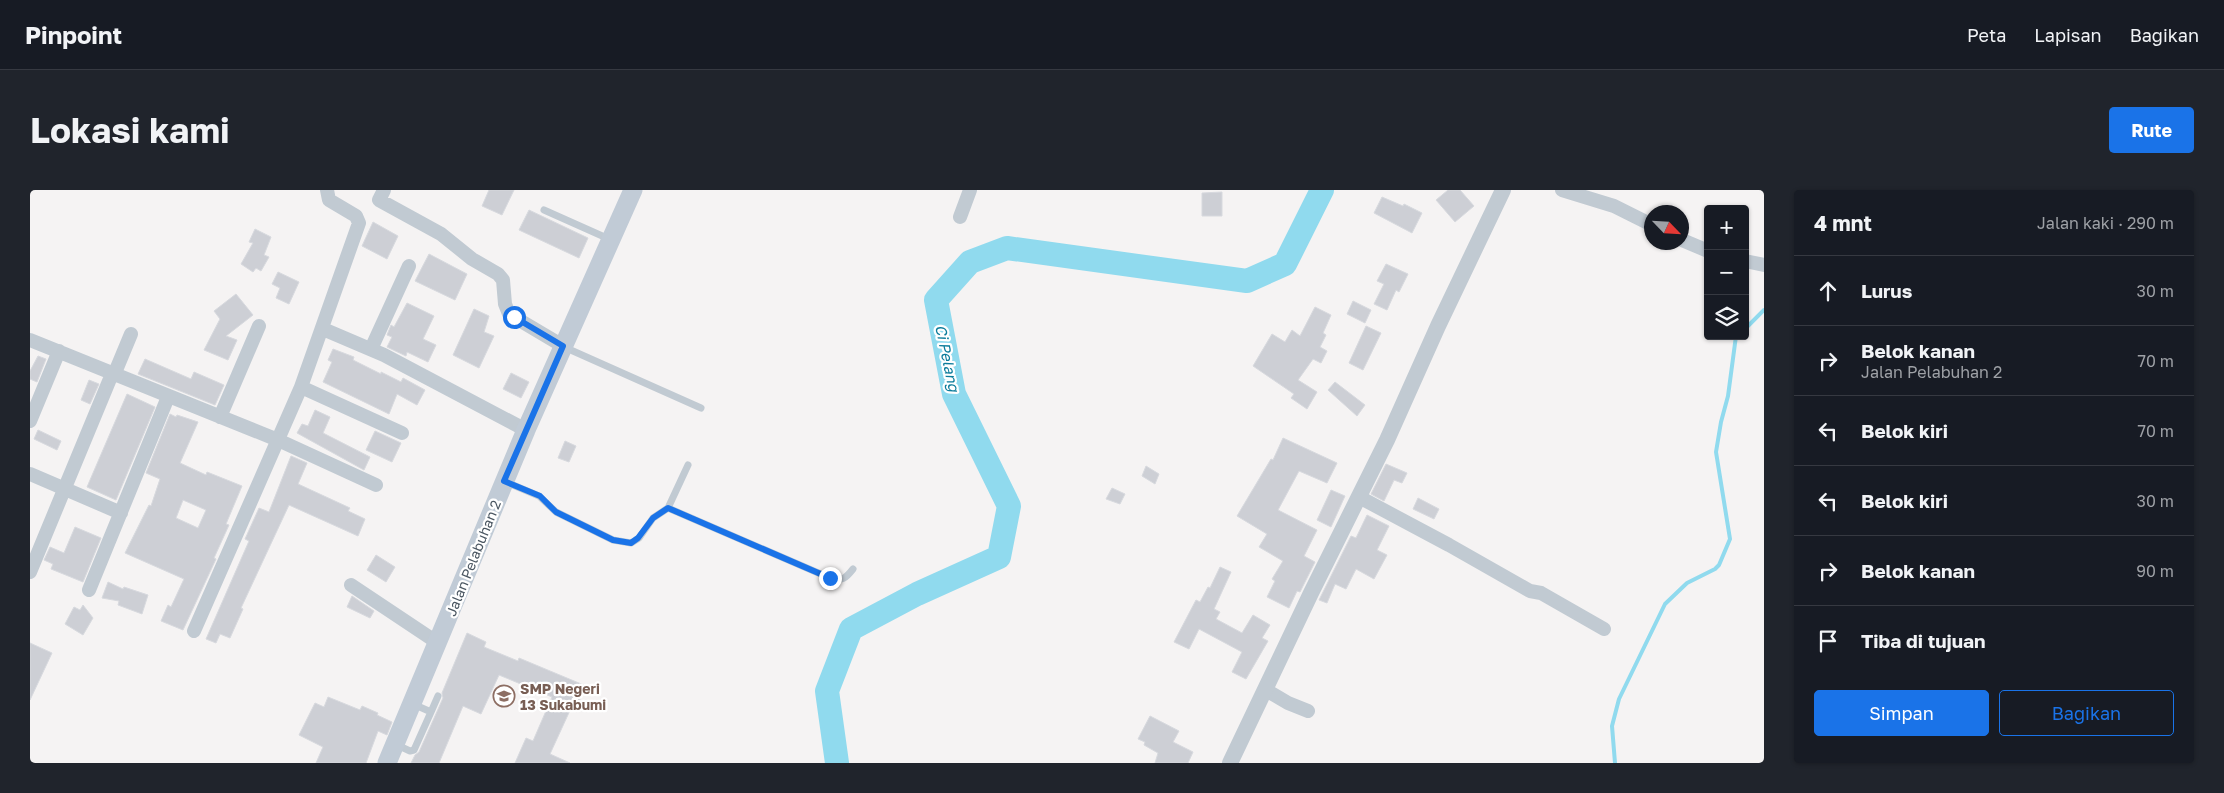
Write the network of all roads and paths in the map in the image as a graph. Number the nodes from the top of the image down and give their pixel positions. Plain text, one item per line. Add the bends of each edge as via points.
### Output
1 (326, 190) edge
2 (384, 190) edge
3 (633, 190) edge
4 (970, 190) edge
5 (1503, 190) edge
6 (1562, 190) edge
7 (544, 210) dead end
8 (960, 218) dead end
9 (1644, 220) edge
10 (611, 241) junction
11 (1689, 243) edge
12 (1706, 250) edge
13 (1749, 262) edge
14 (1764, 265) edge
15 (409, 266) dead end
16 (259, 326) dead end
17 (323, 329) junction
18 (131, 334) dead end
19 (30, 340) edge
20 (563, 346) junction
21 (371, 349) junction
22 (59, 351) junction
23 (113, 375) junction
24 (301, 387) junction
25 (168, 397) junction
26 (701, 408) dead end
27 (220, 417) junction
28 (30, 421) edge
29 (526, 430) junction
30 (402, 432) dead end
31 (278, 440) junction
32 (688, 465) dead end
33 (30, 474) edge
34 (504, 481) junction
35 (376, 485) dead end
36 (64, 489) junction
37 (1359, 497) junction
38 (668, 508) junction
39 (121, 513) junction
40 (853, 569) dead end
41 (30, 572) edge
42 (352, 585) dead end
43 (89, 590) dead end
44 (1604, 629) dead end
45 (194, 631) dead end
46 (438, 643) junction
47 (1266, 690) junction
48 (438, 696) dead end
49 (413, 704) junction
50 (1308, 711) dead end
51 (431, 712) junction
52 (395, 744) junction
53 (387, 763) edge
54 (1230, 763) edge

1 - 17 street via 329,200 356,216 359,223
2 - 20 street via 379,200 442,234 498,274 503,280 509,314
3 - 10 main road, Jalan Pelabuhan 2
4 - 8 street
5 - 37 street
6 - 9 street via 1614,206
7 - 10 lane
10 - 20 main road, Jalan Pelabuhan 2
11 - 12 street
13 - 14 street
15 - 21 street
16 - 27 street
17 - 21 street
17 - 24 street
18 - 23 street
19 - 22 street
20 - 26 lane
20 - 29 main road, Jalan Pelabuhan 2
21 - 29 street
22 - 23 street
22 - 28 street
23 - 25 street
23 - 36 street
24 - 30 street
24 - 31 street
25 - 27 street
25 - 39 street
27 - 31 street
29 - 34 main road, Jalan Pelabuhan 2
31 - 35 street
31 - 45 street
32 - 38 lane
33 - 36 street
34 - 38 lane via 540,496 556,512 620,542 631,543 653,518
34 - 46 main road, Jalan Pelabuhan 2
36 - 39 street
36 - 41 street
37 - 44 street via 1530,592 1541,593
37 - 47 street
38 - 40 lane via 837,581 845,579
39 - 43 street
42 - 46 street
46 - 49 main road, Jalan Pelabuhan 2
47 - 50 street
47 - 54 street
48 - 51 lane
49 - 51 lane
49 - 52 main road, Jalan Pelabuhan 2
51 - 52 lane via 414,750
52 - 53 main road, Jalan Pelabuhan 2

